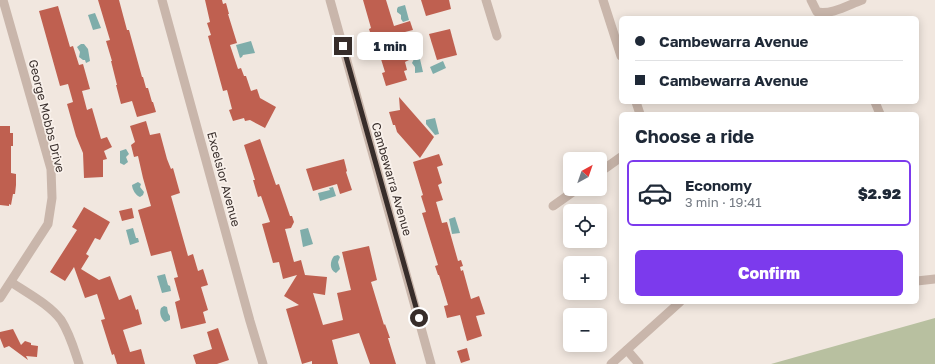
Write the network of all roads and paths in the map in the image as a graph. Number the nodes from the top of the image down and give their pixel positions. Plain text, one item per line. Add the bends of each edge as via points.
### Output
1 (3, 0) edge
2 (162, 0) edge
3 (330, 0) edge
4 (486, 0) edge
5 (603, 0) edge
6 (811, 0) edge
7 (862, 0) edge
8 (838, 14) edge
9 (497, 36) dead end
10 (619, 50) edge
11 (619, 158) edge
12 (607, 167) edge
13 (567, 196) edge
14 (553, 206) dead end
15 (935, 279) edge
16 (919, 281) edge
17 (11, 282) junction
18 (0, 298) edge
19 (678, 304) edge
20 (627, 350) junction
21 (79, 364) edge
22 (263, 364) edge
23 (431, 364) edge
24 (611, 364) edge
25 (640, 364) edge

1 - 17 street, George Mobbs Drive via 51,169 52,198 48,224
2 - 22 street, Excelsior Avenue
3 - 23 street, Cambewarra Avenue
4 - 9 street
5 - 10 street
6 - 8 street via 817,12
7 - 8 street
11 - 12 street
13 - 14 street
15 - 16 street
17 - 18 street, George Mobbs Drive
17 - 21 street via 60,319 70,337
19 - 20 street
20 - 24 street
20 - 25 street

